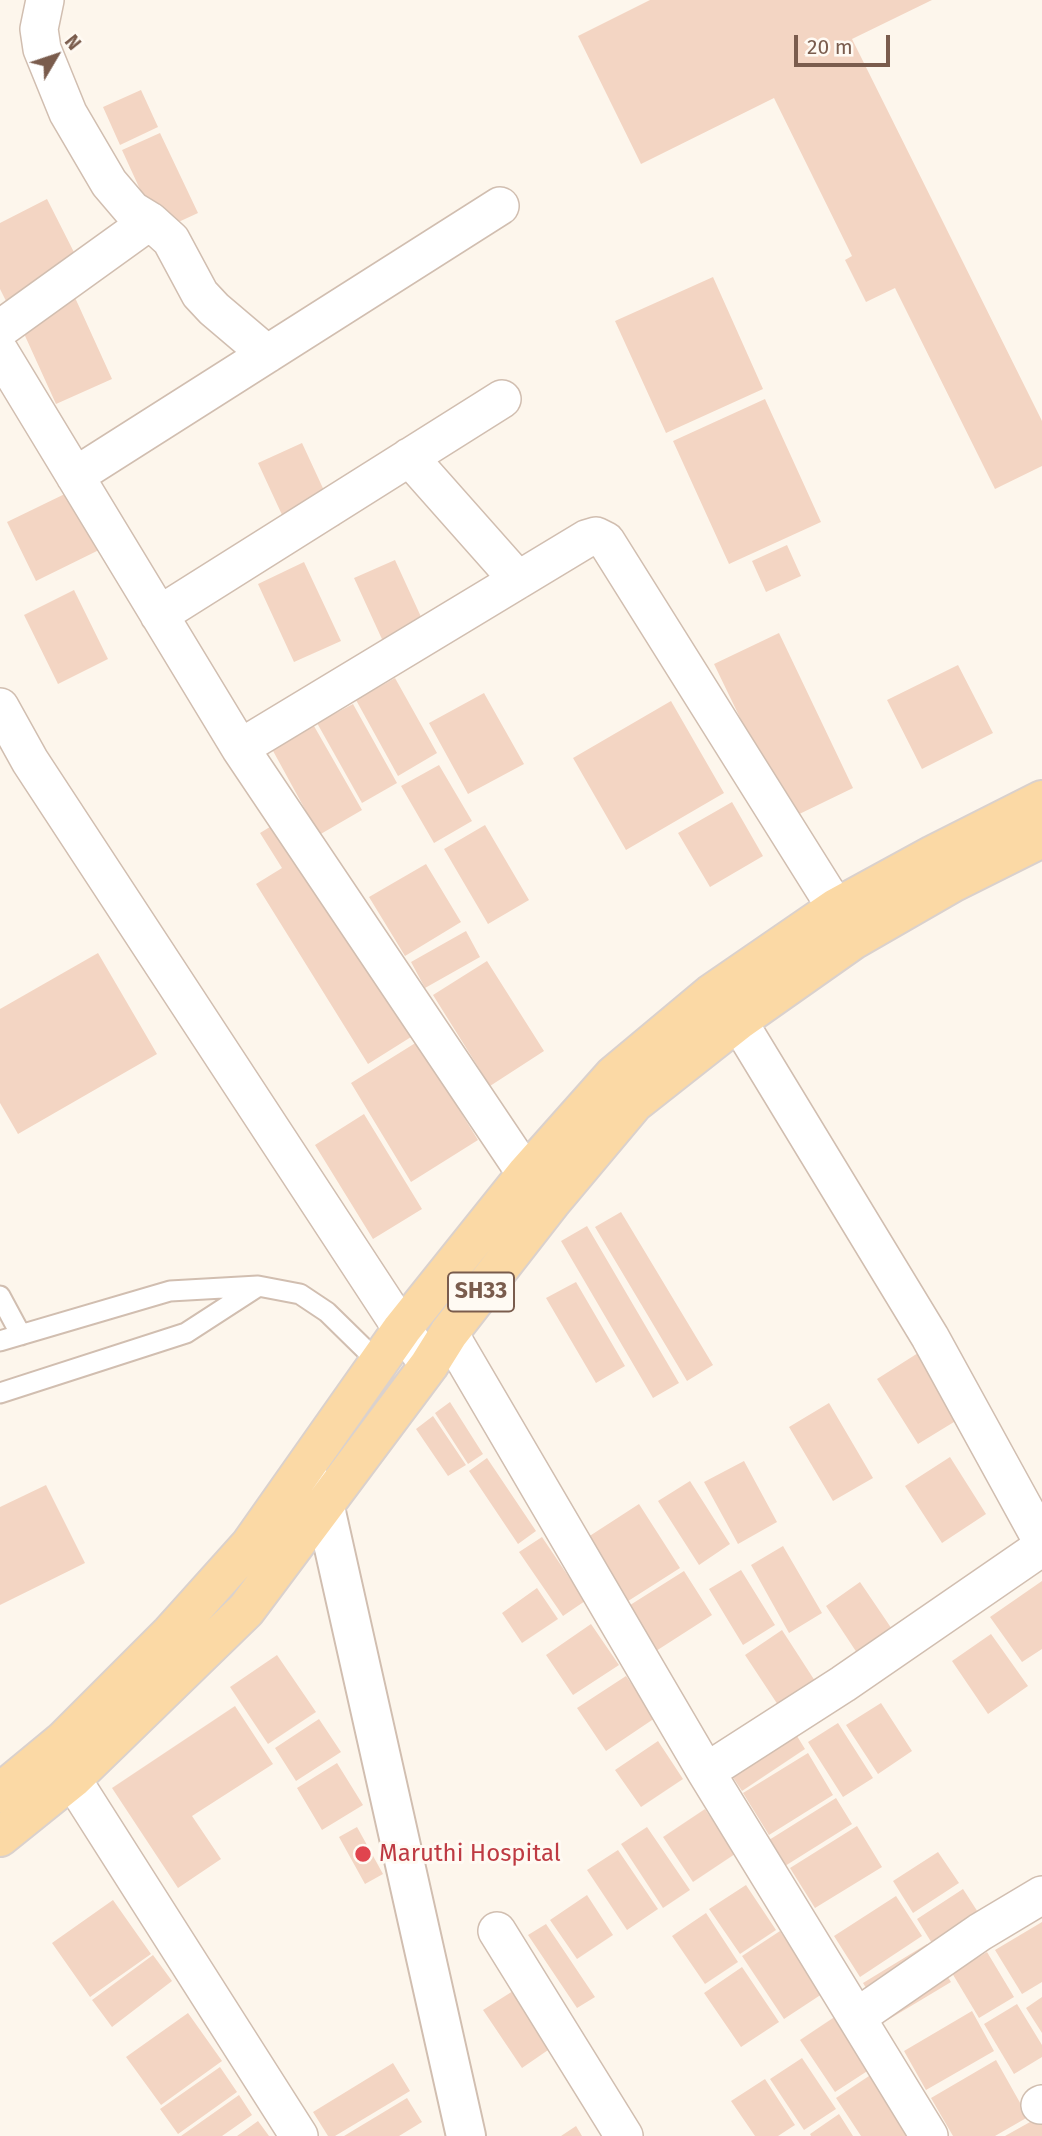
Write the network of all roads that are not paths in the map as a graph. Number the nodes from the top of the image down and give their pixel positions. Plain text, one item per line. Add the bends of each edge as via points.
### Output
1 (45, 0) edge
2 (500, 206) dead end
3 (150, 221) junction
4 (0, 329) edge
5 (0, 352) edge
6 (267, 354) junction
7 (502, 399) dead end
8 (410, 457) junction
9 (75, 476) junction
10 (518, 580) junction
11 (159, 615) junction
12 (0, 706) edge
13 (240, 748) junction
14 (1042, 800) edge
15 (1042, 838) edge
16 (836, 908) junction
17 (738, 1021) junction
18 (526, 1174) junction
19 (258, 1286) junction
20 (0, 1296) edge
21 (402, 1329) junction
22 (449, 1333) junction
23 (21, 1335) junction
24 (0, 1341) edge
25 (378, 1362) junction
26 (429, 1365) junction
27 (0, 1393) edge
28 (303, 1468) junction
29 (324, 1503) junction
30 (1042, 1541) edge
31 (1042, 1547) edge
32 (705, 1772) junction
33 (72, 1779) junction
34 (0, 1793) edge
35 (0, 1837) edge
36 (1042, 1895) edge
37 (497, 1931) dead end
38 (857, 2017) junction
39 (299, 2136) edge
40 (466, 2136) edge
41 (624, 2136) edge
42 (929, 2136) edge

1 - 3 street via 39,29 43,49 68,113 108,183 132,210
2 - 6 street
3 - 4 street
3 - 6 street via 171,240 214,309
5 - 9 street
6 - 9 street
7 - 8 street
8 - 10 street
8 - 11 street
9 - 11 street
10 - 13 street
10 - 16 street via 586,539 596,536 606,541
11 - 13 street
12 - 21 street via 30,761
13 - 18 street
14 - 16 main road, SH33
15 - 17 main road, SH33 via 853,940
16 - 18 main road, SH33 via 710,994 614,1075
17 - 22 main road, SH33 via 634,1103
17 - 30 street via 930,1337
18 - 21 main road, SH33
19 - 23 lane via 170,1291
19 - 25 lane via 300,1294 327,1312
19 - 27 lane via 186,1333
20 - 23 lane
21 - 25 main road, SH33
21 - 26 street
22 - 26 main road, SH33
22 - 32 street
23 - 24 lane
25 - 28 main road, SH33
26 - 29 main road, SH33
28 - 29 street
28 - 34 main road, SH33 via 250,1545 171,1633 63,1741
29 - 33 main road, SH33 via 246,1610
29 - 40 street
31 - 32 street
32 - 38 street
33 - 35 main road, SH33
33 - 39 street
36 - 38 street via 979,1932
37 - 41 street
38 - 42 street

